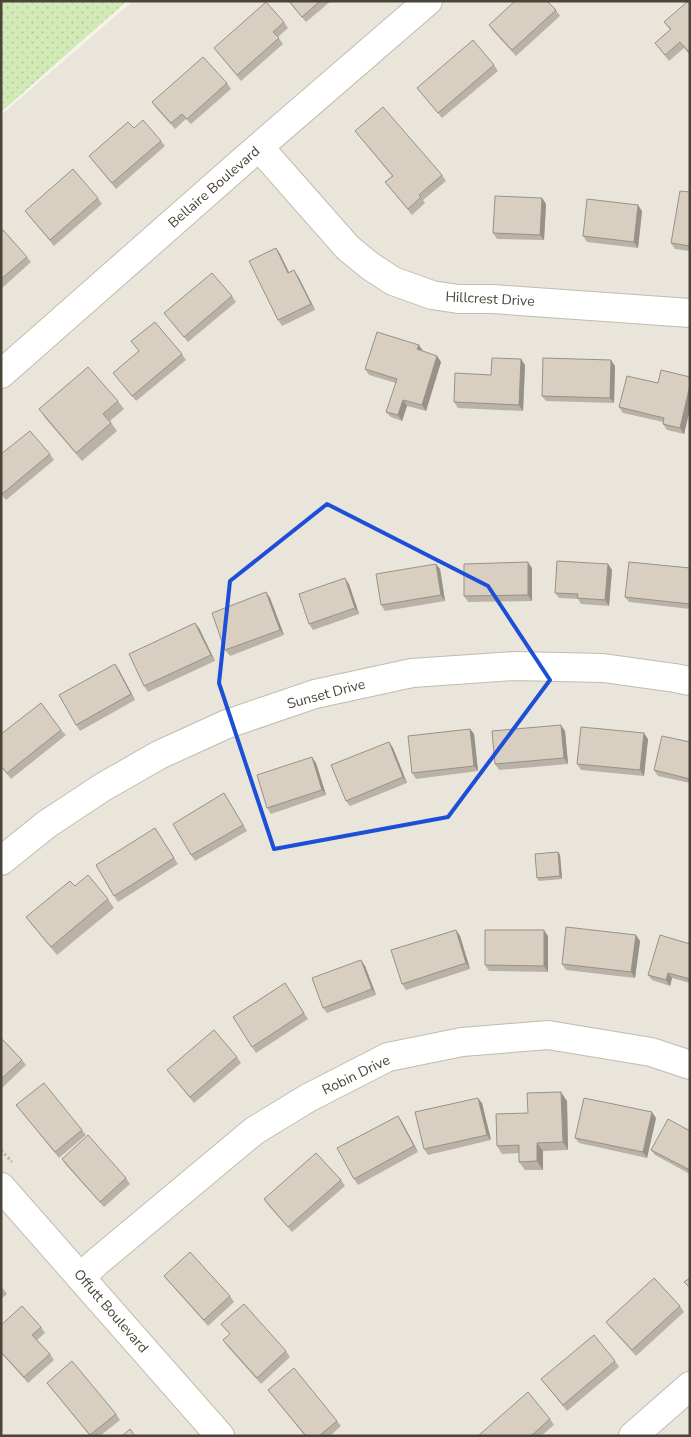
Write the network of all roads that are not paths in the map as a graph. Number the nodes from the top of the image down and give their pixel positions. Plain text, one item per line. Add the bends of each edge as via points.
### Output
1 (428, 1) edge
2 (259, 147) junction
3 (690, 313) edge
4 (1, 374) edge
5 (690, 681) edge
6 (1, 861) edge
7 (690, 1065) edge
8 (1, 1188) edge
9 (81, 1278) junction
10 (690, 1386) edge
11 (220, 1436) edge
12 (633, 1436) edge

1 - 2 street, Bellaire Boulevard
2 - 3 street, Hillcrest Drive via 348,248 392,282 432,295 458,299
2 - 4 street, Bellaire Boulevard
5 - 6 street, Sunset Drive via 603,668 515,666 412,673 315,694 227,724 159,755 47,824
7 - 9 street, Robin Drive via 651,1052 548,1035 462,1042 388,1057 308,1098 254,1131
8 - 9 street, Offutt Boulevard
9 - 11 street, Offutt Boulevard
10 - 12 street

